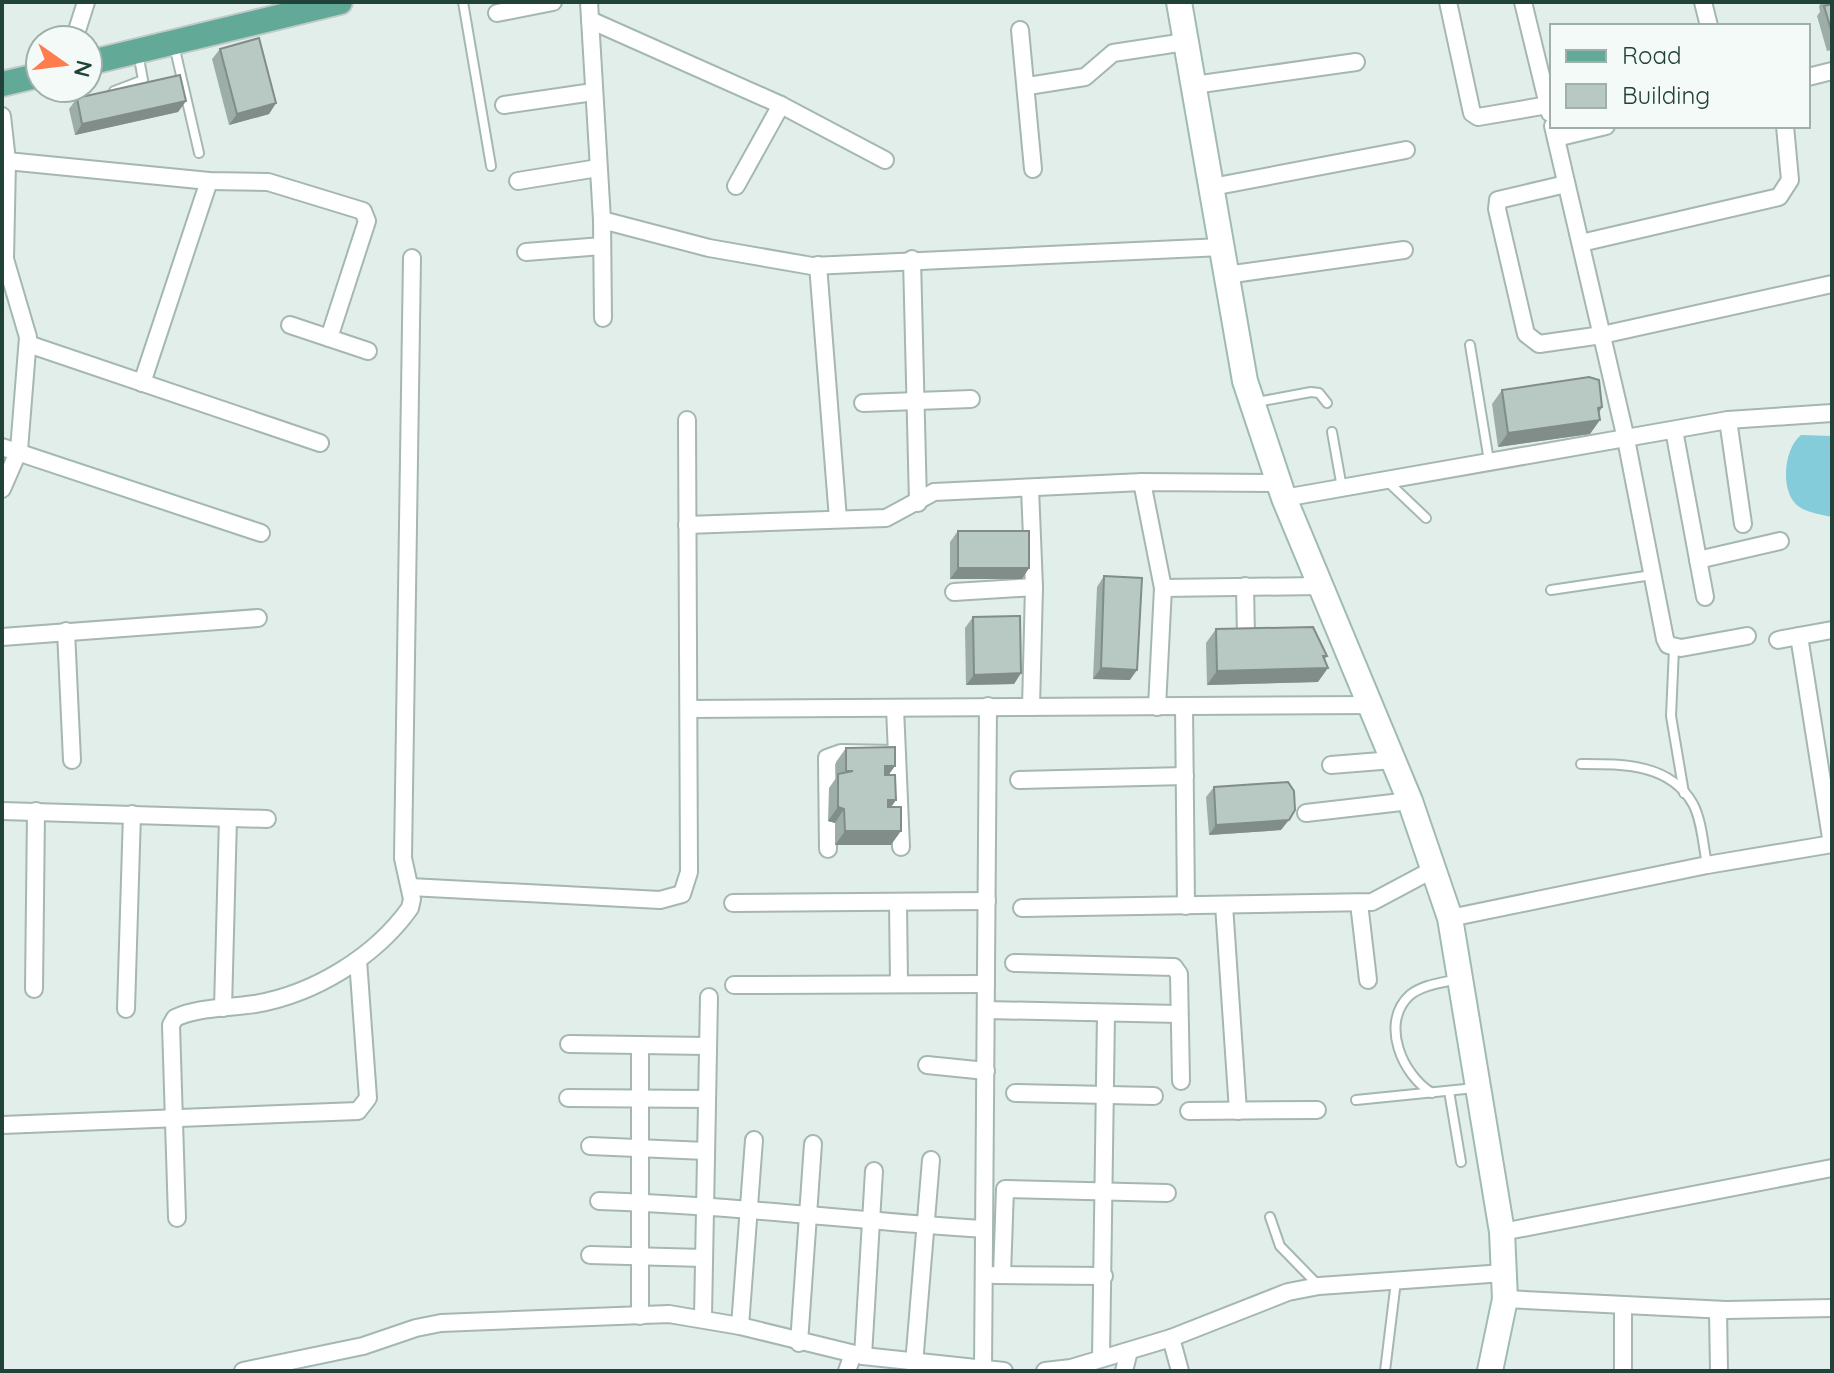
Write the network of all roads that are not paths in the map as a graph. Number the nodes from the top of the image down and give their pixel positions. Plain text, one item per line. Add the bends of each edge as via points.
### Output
1 (86, 2) edge
2 (340, 2) edge
3 (463, 2) edge
4 (553, 2) edge
5 (589, 2) edge
6 (1179, 2) edge
7 (1448, 2) edge
8 (1523, 2) edge
9 (1703, 2) edge
10 (497, 13) dead end
11 (590, 20) junction
12 (79, 24) edge
13 (1708, 24) edge
14 (1020, 30) dead end
15 (1185, 42) junction
16 (174, 44) junction
17 (138, 52) junction
18 (104, 59) edge
19 (1356, 62) dead end
20 (1832, 71) edge
21 (1810, 76) edge
22 (24, 79) edge
23 (2, 84) edge
24 (1194, 85) junction
25 (1028, 86) junction
26 (110, 92) edge
27 (593, 92) junction
28 (504, 105) dead end
29 (781, 105) junction
30 (1548, 105) junction
31 (1550, 115) edge
32 (2, 116) edge
33 (1785, 128) edge
34 (1553, 129) edge
35 (1406, 150) dead end
36 (199, 153) dead end
37 (885, 160) dead end
38 (7, 161) junction
39 (491, 166) dead end
40 (598, 168) junction
41 (1033, 169) dead end
42 (209, 181) junction
43 (518, 181) dead end
44 (1566, 184) junction
45 (736, 186) dead end
46 (1212, 187) junction
47 (602, 220) junction
48 (1581, 243) junction
49 (602, 246) junction
50 (1222, 247) junction
51 (1404, 250) dead end
52 (526, 252) dead end
53 (412, 258) dead end
54 (912, 259) junction
55 (818, 265) junction
56 (1226, 275) junction
57 (1832, 284) edge
58 (603, 318) dead end
59 (290, 325) dead end
60 (1602, 335) junction
61 (329, 338) junction
62 (28, 344) junction
63 (1470, 345) dead end
64 (368, 351) dead end
65 (142, 383) junction
66 (971, 399) dead end
67 (916, 401) junction
68 (863, 403) dead end
69 (1252, 403) junction
70 (1327, 403) dead end
71 (1832, 413) edge
72 (687, 420) dead end
73 (1728, 420) junction
74 (1674, 430) junction
75 (1332, 432) dead end
76 (1626, 439) junction
77 (320, 443) dead end
78 (10, 449) edge
79 (1489, 461) junction
80 (1385, 480) junction
81 (1142, 482) junction
82 (1030, 488) junction
83 (1342, 488) junction
84 (2, 489) edge
85 (1281, 490) junction
86 (918, 503) junction
87 (1426, 518) dead end
88 (838, 519) junction
89 (1743, 524) dead end
90 (687, 525) junction
91 (261, 533) dead end
92 (1780, 541) dead end
93 (1698, 560) junction
94 (1652, 575) junction
95 (1245, 586) junction
96 (1319, 586) junction
97 (1034, 587) junction
98 (1163, 588) junction
99 (1551, 590) dead end
100 (954, 592) dead end
101 (1705, 597) dead end
102 (258, 618) dead end
103 (1832, 630) edge
104 (66, 631) junction
105 (1747, 636) dead end
106 (1799, 636) junction
107 (2, 637) edge
108 (1246, 637) edge
109 (1778, 640) dead end
110 (1674, 648) junction
111 (1369, 705) junction
112 (988, 706) junction
113 (1184, 706) junction
114 (1031, 707) junction
115 (1157, 707) junction
116 (895, 708) junction
117 (689, 709) junction
118 (1824, 738) edge
119 (897, 754) junction
120 (72, 760) dead end
121 (1393, 760) junction
122 (1581, 764) dead end
123 (1331, 765) dead end
124 (1185, 776) junction
125 (1019, 780) dead end
126 (1684, 793) junction
127 (1410, 801) junction
128 (2, 811) edge
129 (36, 811) junction
130 (1306, 813) dead end
131 (132, 814) junction
132 (228, 818) junction
133 (267, 819) dead end
134 (1832, 844) edge
135 (901, 847) edge
136 (828, 849) dead end
137 (1707, 865) junction
138 (1432, 870) junction
139 (410, 887) junction
140 (987, 901) junction
141 (898, 902) junction
142 (733, 903) dead end
143 (1359, 903) junction
144 (1224, 905) junction
145 (1186, 906) junction
146 (1022, 908) dead end
147 (1450, 918) junction
148 (358, 960) junction
149 (1014, 963) dead end
150 (1459, 979) junction
151 (1368, 980) dead end
152 (899, 984) junction
153 (986, 984) junction
154 (734, 985) dead end
155 (34, 989) dead end
156 (709, 997) dead end
157 (223, 1008) junction
158 (126, 1009) dead end
159 (986, 1010) junction
160 (1106, 1013) junction
161 (1179, 1014) junction
162 (569, 1044) dead end
163 (640, 1045) junction
164 (708, 1046) junction
165 (927, 1065) dead end
166 (986, 1071) junction
167 (1181, 1081) dead end
168 (1476, 1088) junction
169 (1449, 1091) junction
170 (1015, 1093) dead end
171 (1105, 1093) junction
172 (1432, 1093) junction
173 (1154, 1096) dead end
174 (568, 1098) dead end
175 (640, 1098) junction
176 (707, 1099) junction
177 (1356, 1100) dead end
178 (1317, 1110) dead end
179 (1189, 1111) dead end
180 (1238, 1111) junction
181 (174, 1119) junction
182 (2, 1125) edge
183 (754, 1140) dead end
184 (813, 1144) dead end
185 (590, 1146) dead end
186 (640, 1148) junction
187 (706, 1151) junction
188 (931, 1160) dead end
189 (1461, 1162) dead end
190 (1832, 1168) edge
191 (874, 1171) dead end
192 (1105, 1190) junction
193 (1167, 1193) dead end
194 (599, 1201) dead end
195 (640, 1202) junction
196 (705, 1204) junction
197 (750, 1209) junction
198 (809, 1215) junction
199 (1270, 1217) dead end
200 (177, 1218) dead end
201 (871, 1222) junction
202 (928, 1226) junction
203 (984, 1229) junction
204 (1502, 1232) junction
205 (590, 1255) dead end
206 (640, 1256) junction
207 (704, 1258) junction
208 (1504, 1273) junction
209 (984, 1275) junction
210 (1002, 1275) junction
211 (1104, 1276) junction
212 (1396, 1281) junction
213 (1319, 1286) junction
214 (1505, 1299) junction
215 (1623, 1307) junction
216 (1832, 1308) edge
217 (1718, 1310) junction
218 (640, 1316) junction
219 (703, 1317) junction
220 (740, 1326) junction
221 (1171, 1338) junction
222 (799, 1343) junction
223 (1129, 1351) junction
224 (858, 1355) junction
225 (1101, 1358) junction
226 (907, 1366) edge
227 (962, 1370) edge
228 (1070, 1370) edge
229 (243, 1371) edge
230 (847, 1371) edge
231 (983, 1371) edge
232 (1004, 1371) edge
233 (1045, 1371) edge
234 (1124, 1371) edge
235 (1180, 1371) edge
236 (1385, 1371) edge
237 (1490, 1371) edge
238 (1623, 1371) edge
239 (1719, 1371) edge

1 - 12 street
2 - 16 main road
3 - 39 lane
4 - 10 street
5 - 11 street
6 - 15 street
7 - 30 street via 1472,113 1478,117
8 - 30 street
9 - 13 street
11 - 27 street
11 - 29 street
14 - 25 street
15 - 24 street
15 - 25 street via 1113,53 1085,77
16 - 17 main road
16 - 36 lane
17 - 18 main road
17 - 26 lane via 143,80
19 - 24 street
20 - 21 street
22 - 23 main road
24 - 46 street
25 - 41 street
27 - 28 street
27 - 40 street
29 - 37 street
29 - 45 street
30 - 31 street
32 - 38 street
33 - 48 street via 1790,180 1779,197
34 - 44 street
35 - 46 street
38 - 42 street
38 - 62 street via 5,259
40 - 43 street
40 - 47 street
42 - 61 street via 268,182 367,215
42 - 65 street
44 - 48 street
44 - 60 street via 1498,200 1526,334 1539,344
46 - 50 street
47 - 49 street
47 - 55 street via 709,248
48 - 60 street
49 - 52 street
49 - 58 street
50 - 54 street
50 - 56 street
51 - 56 street
53 - 139 street via 403,858
54 - 55 street
54 - 67 street
55 - 88 street
56 - 69 street
57 - 60 street
59 - 61 street
60 - 76 street
61 - 64 street
62 - 65 street
62 - 78 street
63 - 79 lane
65 - 77 street
66 - 67 street
67 - 68 street
67 - 86 street
69 - 70 lane via 1311,392
69 - 85 street
71 - 73 street
72 - 90 street
73 - 74 street
73 - 89 street
74 - 76 street
74 - 93 street
75 - 83 lane
76 - 79 street
76 - 94 street
78 - 84 street
78 - 91 street
79 - 80 street
80 - 83 street
80 - 87 lane
81 - 82 street
81 - 85 street
81 - 98 street
82 - 86 street via 934,492
82 - 97 street
83 - 85 street
85 - 96 street
86 - 88 street via 886,518
88 - 90 street
90 - 117 street
92 - 93 street
93 - 101 street
94 - 99 lane
94 - 110 street via 1665,639
95 - 96 street
95 - 98 street
95 - 108 street
96 - 111 street
97 - 100 street
97 - 114 street
98 - 115 street
102 - 104 street
103 - 106 street
104 - 107 street
104 - 120 street
105 - 110 street
106 - 109 street
106 - 118 street
110 - 126 lane via 1671,716
111 - 113 street
111 - 121 street
112 - 114 street
112 - 116 street
112 - 140 street
113 - 115 street
113 - 124 street
114 - 115 street
116 - 117 street
116 - 119 street
117 - 139 street via 689,872 682,894 660,900
118 - 134 street
119 - 135 street
119 - 136 street via 841,753 827,758
121 - 123 street
121 - 127 street
122 - 126 lane via 1643,767
124 - 125 street
124 - 145 street
126 - 137 lane via 1697,814
127 - 130 street
127 - 138 street
128 - 129 street
129 - 131 street
129 - 155 street
131 - 132 street
131 - 158 street
132 - 133 street
132 - 157 street
134 - 137 street
137 - 147 street
138 - 143 street via 1383,898
138 - 147 street
139 - 148 street via 410,908 401,921
140 - 141 street
140 - 153 street
141 - 142 street
141 - 152 street
143 - 144 street
143 - 151 street
144 - 145 street
144 - 180 street
145 - 146 street
147 - 150 street
148 - 157 street via 301,990
148 - 181 street via 368,1098 364,1107
149 - 161 street via 1174,967 1179,974
150 - 168 street
150 - 172 lane via 1413,993 1398,1018 1399,1053 1407,1073
152 - 153 street
152 - 154 street
153 - 159 street
156 - 164 street
157 - 181 street via 183,1015 172,1023
159 - 160 street
159 - 166 street
160 - 161 street
160 - 171 street
161 - 167 street
162 - 163 street
163 - 164 street
163 - 175 street
164 - 176 street
165 - 166 street
166 - 203 street
168 - 169 lane
168 - 204 street
169 - 172 lane
169 - 189 lane
170 - 171 street
171 - 173 street
171 - 192 street
172 - 177 lane
174 - 175 street
175 - 176 street
175 - 186 street
176 - 187 street
178 - 180 street
179 - 180 street
181 - 182 street
181 - 200 street
183 - 197 street
184 - 198 street
185 - 186 street
186 - 187 street
186 - 195 street
187 - 196 street
188 - 202 street
190 - 204 street
191 - 201 street
192 - 193 street
192 - 210 street via 1005,1189
192 - 211 street
194 - 195 street
195 - 196 street
195 - 206 street
196 - 197 street
196 - 207 street
197 - 198 street
197 - 220 street
198 - 201 street
198 - 222 street
199 - 213 lane via 1280,1246
201 - 202 street
201 - 224 street
202 - 203 street
202 - 226 street
203 - 209 street
204 - 208 street
205 - 206 street
206 - 207 street
206 - 218 street
207 - 219 street
208 - 212 street
208 - 214 street
209 - 210 street
209 - 231 street
210 - 211 street
211 - 225 street
212 - 213 street
212 - 236 lane
213 - 221 street via 1288,1292
214 - 215 street
214 - 237 street
215 - 217 street
215 - 238 street
216 - 217 street
217 - 239 street
218 - 219 street
218 - 229 street via 441,1323
219 - 220 street
220 - 222 street
221 - 223 street
221 - 235 street
222 - 224 street
223 - 225 street
223 - 234 street
224 - 226 street
224 - 230 street
225 - 228 street
226 - 227 street
227 - 231 street
228 - 233 street
231 - 232 street

